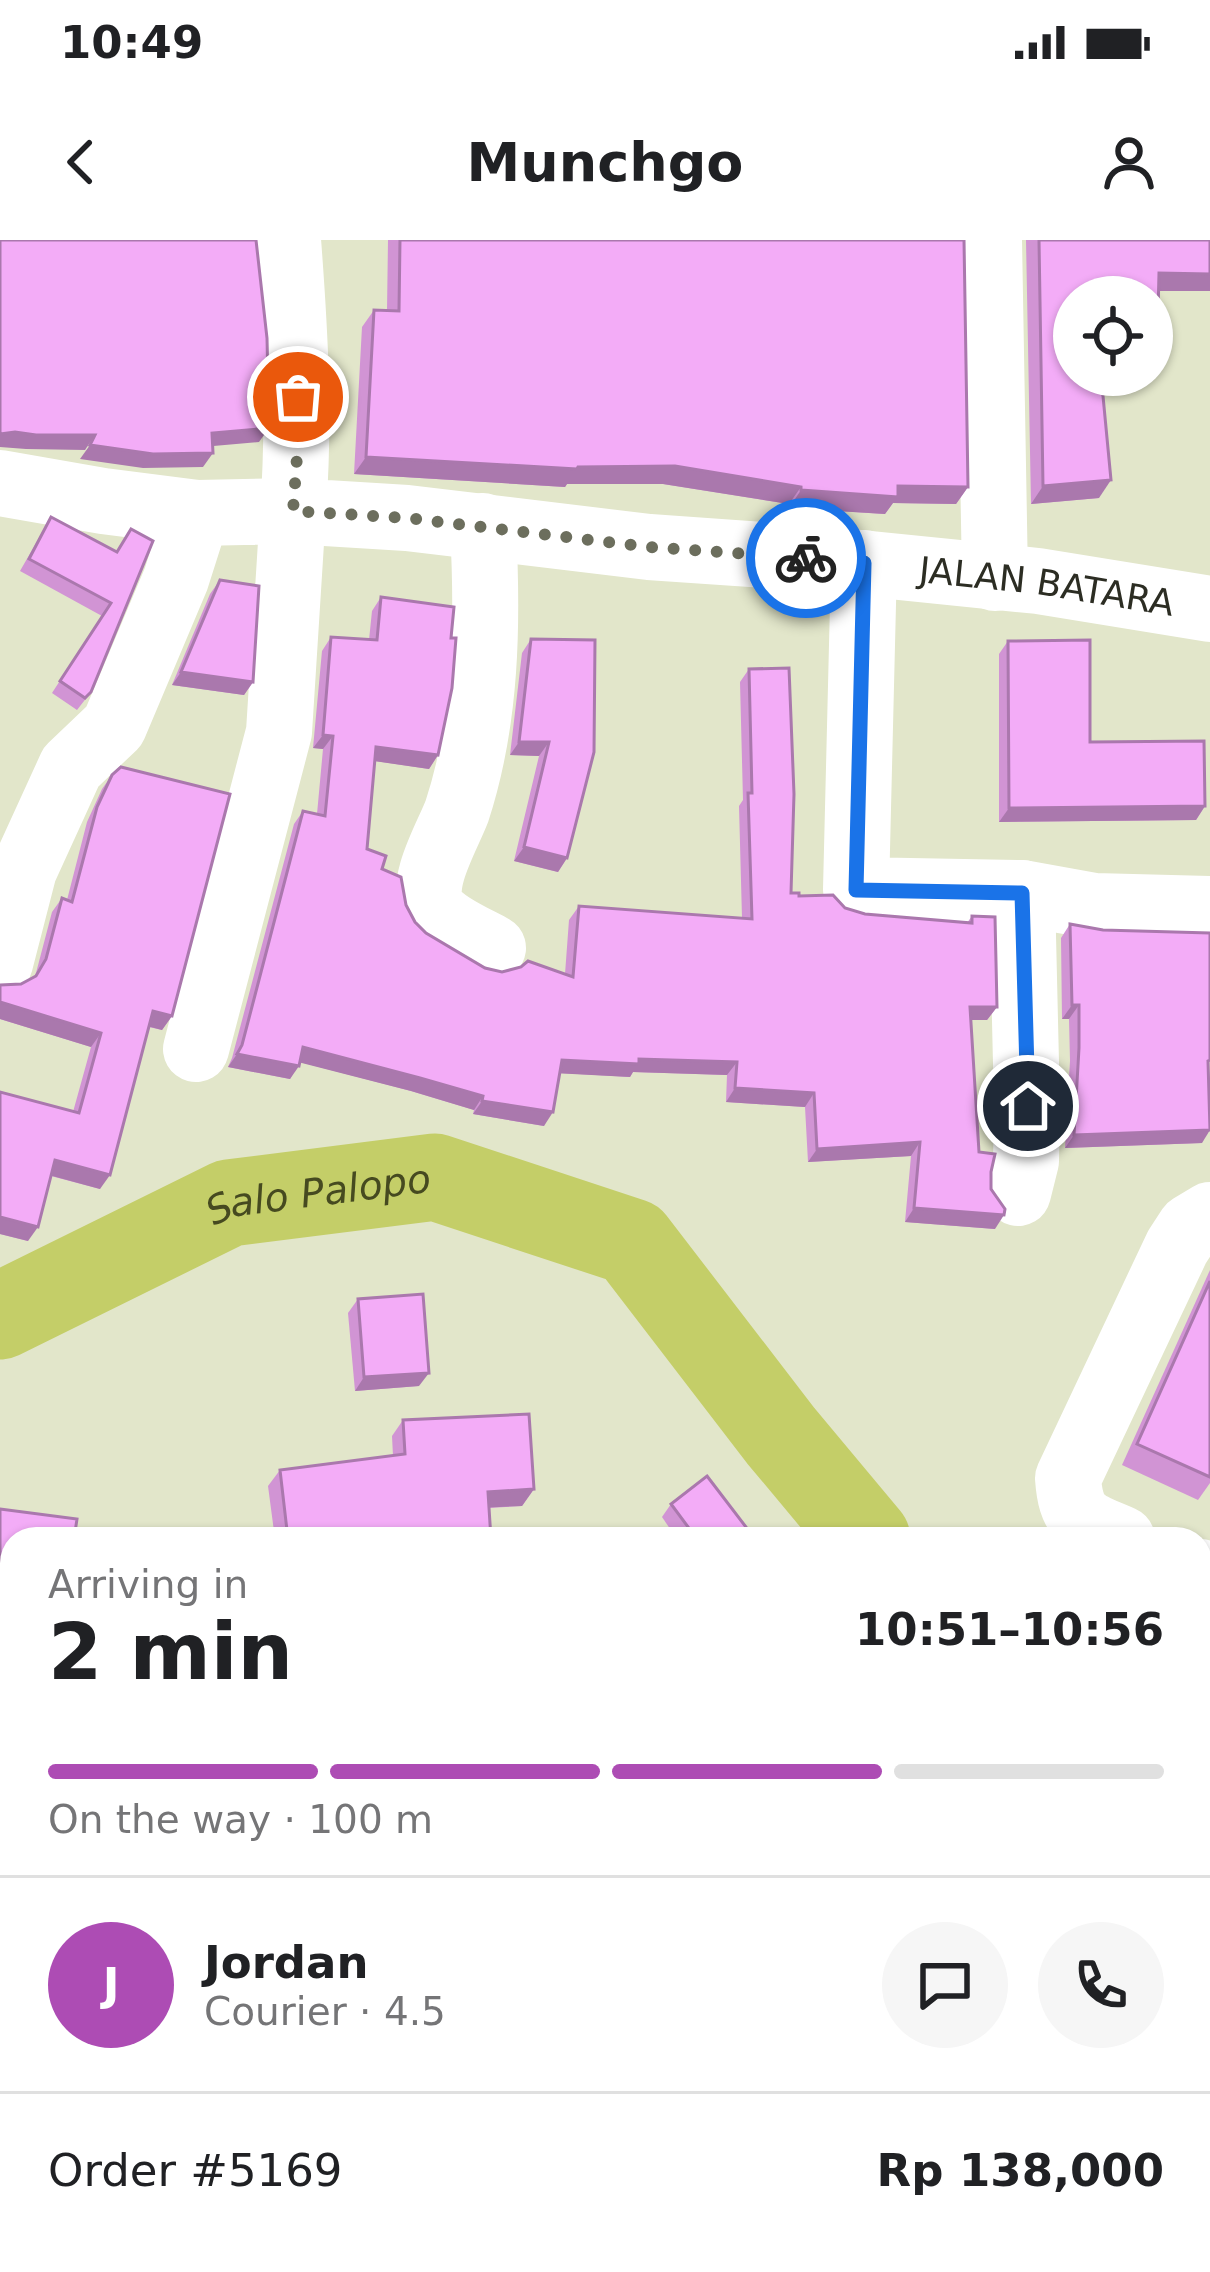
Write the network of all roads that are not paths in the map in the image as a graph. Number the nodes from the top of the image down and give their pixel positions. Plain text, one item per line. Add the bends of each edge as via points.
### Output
1 (288, 240) edge
2 (989, 240) edge
3 (0, 483) edge
4 (293, 511) junction
5 (197, 513) junction
6 (483, 526) junction
7 (864, 563) junction
8 (995, 578) junction
9 (1210, 609) edge
10 (1022, 893) junction
11 (1210, 908) edge
12 (493, 948) dead end
13 (0, 963) edge
14 (196, 1049) dead end
15 (1018, 1193) dead end
16 (1210, 1215) edge
17 (1094, 1527) edge

1 - 4 street via 297,350
2 - 8 street
3 - 5 street, JALAN BATARA
4 - 5 street, JALAN BATARA
4 - 6 street, JALAN BATARA
4 - 14 street via 279,732
5 - 13 street via 114,726 71,767 24,870
6 - 7 street, JALAN BATARA
6 - 12 street via 478,729 428,890 439,915
7 - 8 street, JALAN BATARA
7 - 10 street via 856,890
8 - 9 street, JALAN BATARA
10 - 11 street via 1094,906
10 - 15 street via 1028,1106
16 - 17 street via 1177,1247 1068,1478 1070,1504

